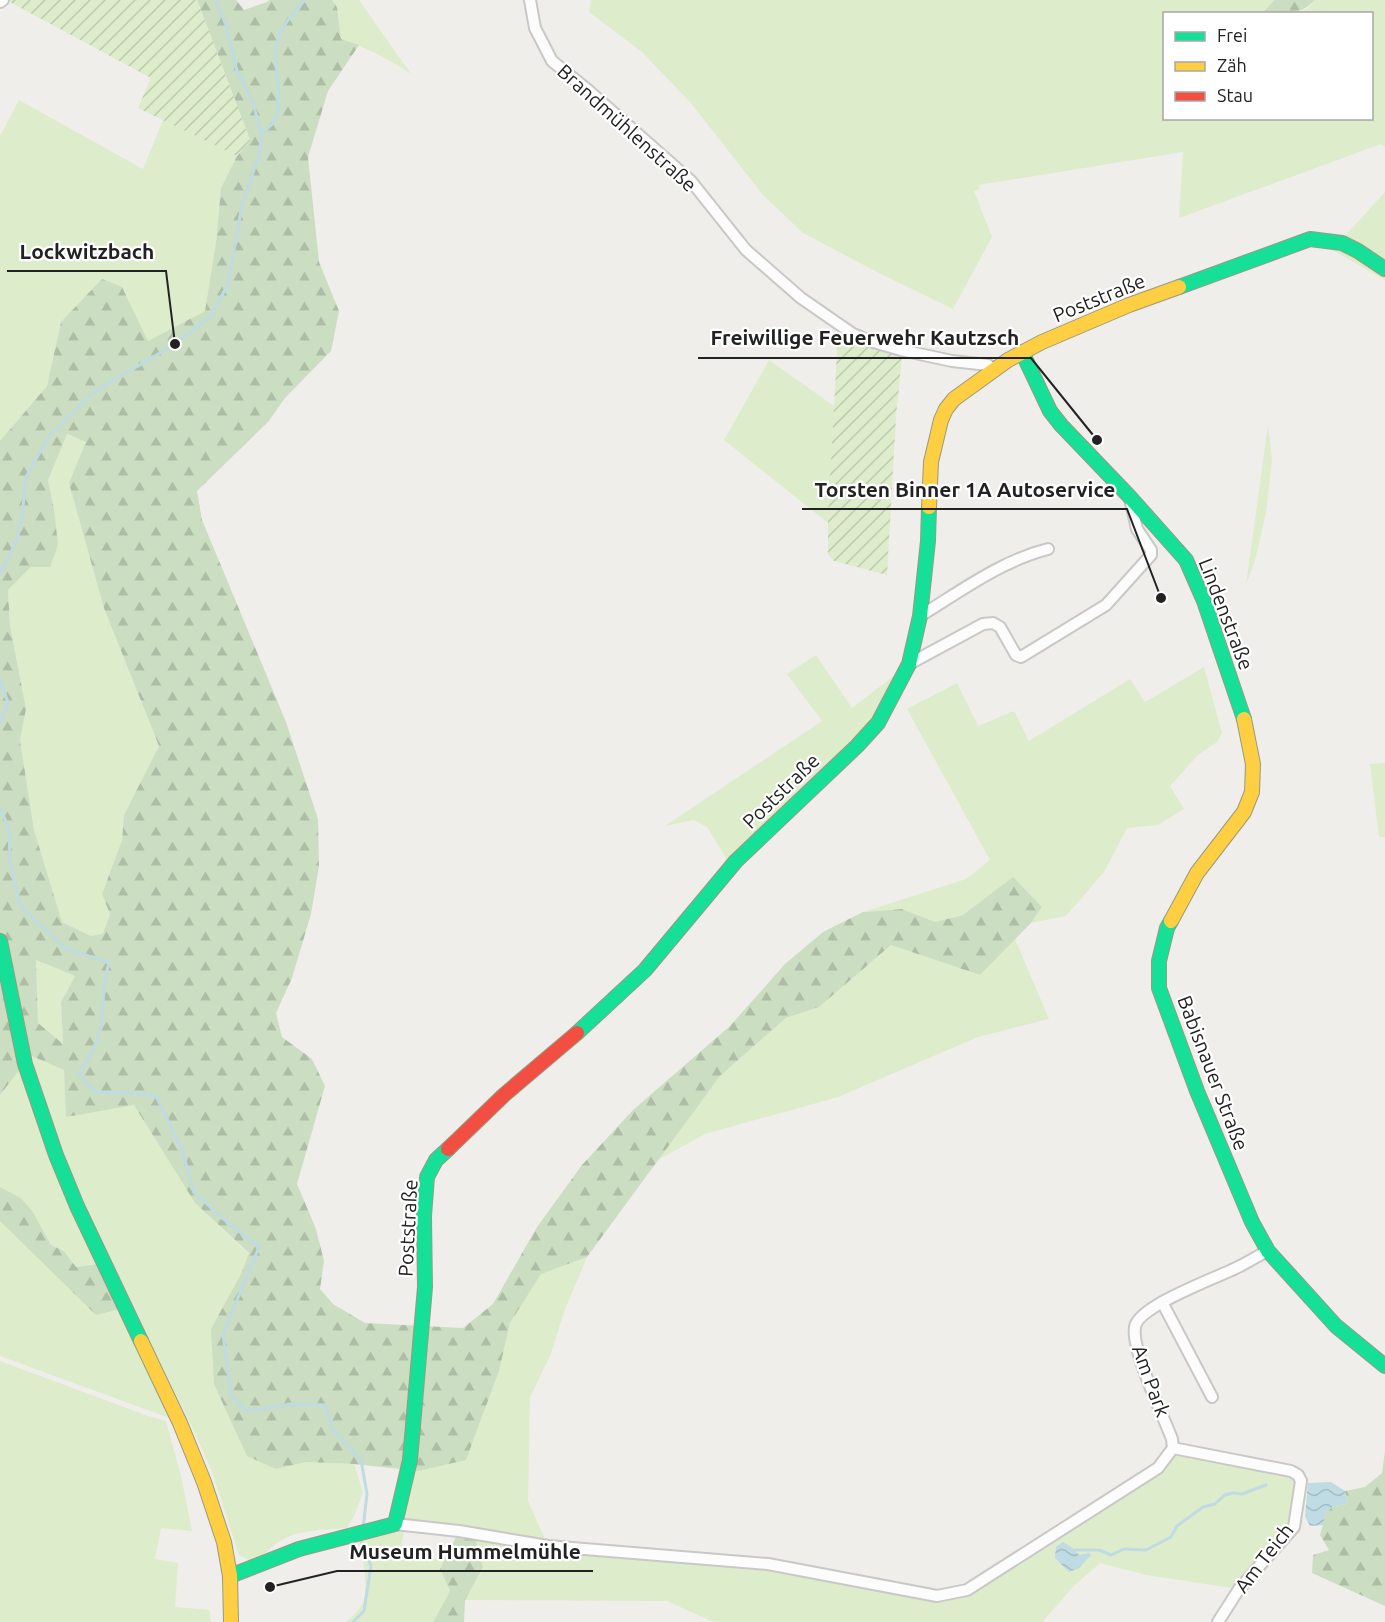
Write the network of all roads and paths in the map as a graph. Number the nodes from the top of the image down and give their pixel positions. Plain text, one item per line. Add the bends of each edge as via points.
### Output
1 (530, 0) edge
2 (1385, 269) edge
3 (1022, 352) junction
4 (995, 370) junction
5 (1130, 496) junction
6 (1047, 549) dead end
7 (920, 616) junction
8 (909, 664) junction
9 (1253, 764) joint
10 (0, 941) edge
11 (1268, 1251) junction
12 (1162, 1302) junction
13 (1385, 1366) edge
14 (1212, 1397) dead end
15 (1173, 1448) junction
16 (395, 1524) junction
17 (230, 1576) junction
18 (231, 1622) edge
19 (1218, 1622) edge

1 - 4 street, Brandmühlenstraße via 535,28 552,61 691,181 746,250 801,298 853,334 901,350 952,362 988,365
2 - 3 street, Poststraße via 1336,240 1310,239 1129,305
3 - 4 street, Poststraße
3 - 5 street, Lindenstraße via 1050,411
4 - 7 street, Poststraße via 954,399 941,420 931,462
5 - 8 street via 1137,529 1151,555 1106,605 1028,655 1016,656 1000,627 993,623 983,624
5 - 9 street, Lindenstraße via 1186,560 1194,576 1242,712
6 - 7 street via 1003,566
7 - 8 street, Poststraße
8 - 16 street, Poststraße via 878,723 736,861 645,970 436,1160 427,1177 425,1287 410,1460
9 - 11 street, Babisnauer Straße via 1252,792 1244,812 1197,873 1167,928 1159,961 1159,988 1197,1091
10 - 17 street via 25,1064 56,1155 180,1423 224,1542
11 - 12 street, Am Park
11 - 13 street, Babisnauer Straße via 1336,1326
12 - 14 street, Am Park
12 - 15 street, Am Park via 1142,1315 1135,1325 1135,1336
15 - 16 street via 1158,1468 967,1590 937,1596 768,1564 548,1546
15 - 19 street, Am Teich via 1291,1471 1300,1481 1294,1527 1239,1589
16 - 17 street via 299,1549
17 - 18 street

